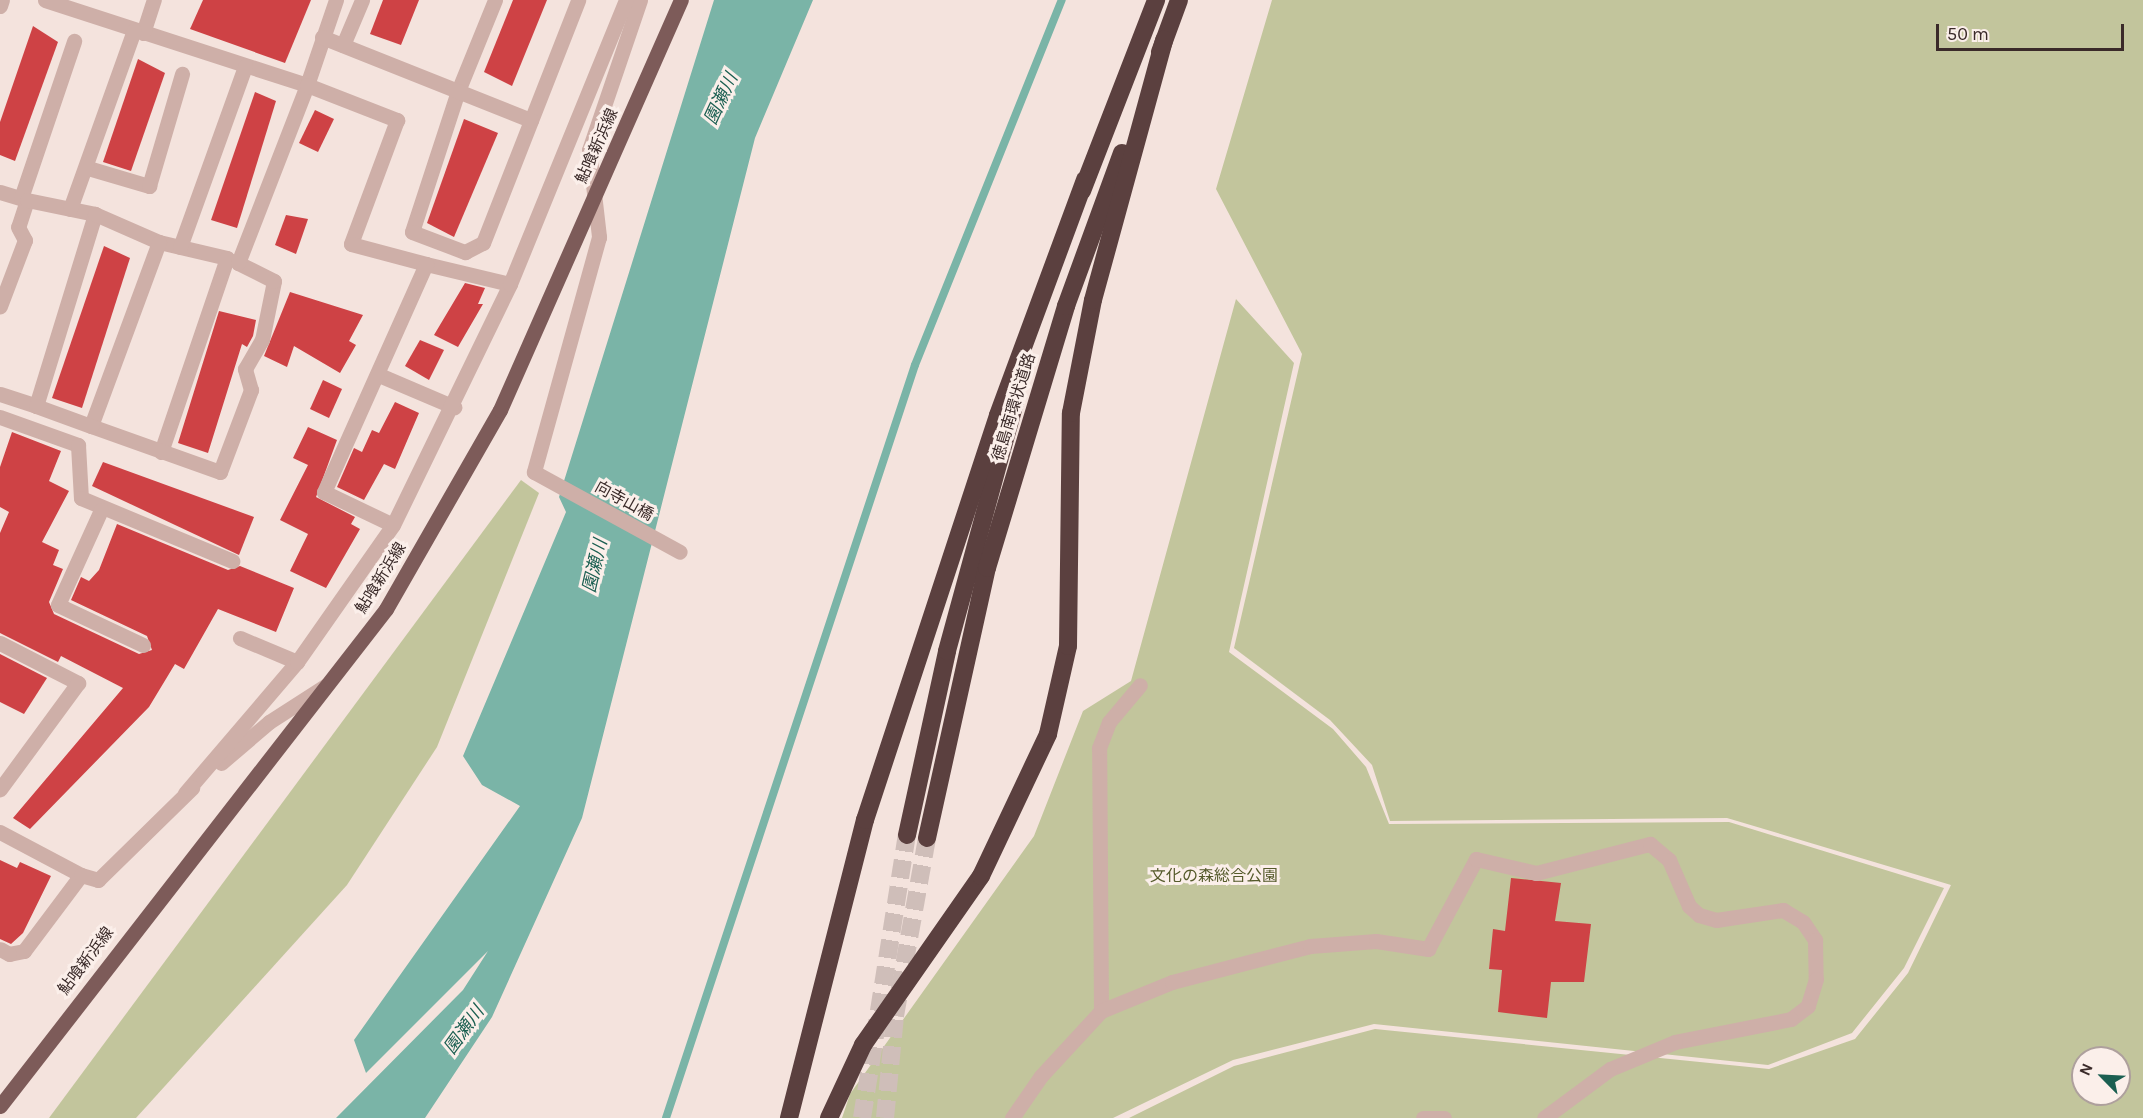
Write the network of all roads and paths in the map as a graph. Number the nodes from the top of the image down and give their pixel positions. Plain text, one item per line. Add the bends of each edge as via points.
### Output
1 (2, 0) edge
2 (45, 0) edge
3 (154, 0) edge
4 (336, 0) edge
5 (362, 0) edge
6 (495, 0) edge
7 (578, 0) edge
8 (626, 0) edge
9 (640, 0) edge
10 (681, 0) edge
11 (1156, 0) edge
12 (1179, 0) edge
13 (0, 6) edge
14 (138, 32) junction
15 (322, 36) junction
16 (1164, 40) junction
17 (74, 41) dead end
18 (343, 45) junction
19 (245, 66) junction
20 (182, 74) dead end
21 (308, 85) junction
22 (458, 91) junction
23 (531, 120) junction
24 (88, 168) junction
25 (1085, 180) junction
26 (0, 192) edge
27 (595, 195) junction
28 (24, 199) junction
29 (70, 209) junction
30 (95, 214) junction
31 (159, 242) junction
32 (180, 247) junction
33 (233, 261) junction
34 (426, 264) junction
35 (510, 284) junction
36 (0, 306) edge
37 (379, 375) junction
38 (0, 394) edge
39 (36, 406) junction
40 (454, 407) junction
41 (0, 417) edge
42 (92, 426) junction
43 (161, 452) junction
44 (101, 510) junction
45 (393, 525) junction
46 (676, 550) dead end
47 (232, 561) dead end
48 (240, 638) dead end
49 (0, 643) edge
50 (143, 645) dead end
51 (297, 662) junction
52 (1140, 685) dead end
53 (324, 687) junction
54 (0, 789) edge
55 (185, 793) junction
56 (0, 832) edge
57 (907, 835) tunnel mouth
58 (927, 838) tunnel mouth
59 (81, 875) junction
60 (0, 949) edge
61 (1101, 1011) junction
62 (0, 1106) edge
63 (789, 1118) edge
64 (830, 1118) edge
65 (1012, 1118) edge
66 (1423, 1118) edge
67 (1444, 1118) edge
68 (1544, 1118) edge

1 - 13 street
2 - 14 street
3 - 14 street
4 - 15 street
5 - 18 street
6 - 22 street
7 - 23 street
8 - 35 street
9 - 27 street via 590,150
10 - 27 main road, 鮎喰新浜線
11 - 25 highway, 徳島南環状道路
12 - 16 highway, 徳島南環状道路
14 - 19 street
14 - 24 street
15 - 18 street
15 - 21 street
16 - 58 highway, 徳島南環状道路 via 1027,429 960,676
16 - 64 highway via 1093,300 1071,413 1068,646 1048,734 981,876 863,1045
17 - 28 street
18 - 22 street
19 - 21 street
19 - 32 street
20 - 24 street via 149,186
21 - 33 street
21 - 34 street via 397,120 351,244
22 - 23 street
22 - 23 street via 412,232 476,252
24 - 29 street
25 - 57 highway, 徳島南環状道路 via 978,534
25 - 63 highway via 998,415 868,810
26 - 28 street
27 - 46 street, 向寺山橋 via 599,237 534,472
27 - 53 main road, 鮎喰新浜線 via 500,410 386,609
28 - 29 street
28 - 36 street via 18,227 25,240
29 - 30 street
30 - 31 street
30 - 39 street
31 - 32 street
31 - 42 street
32 - 33 street
33 - 43 street
33 - 43 street via 274,281 262,340 246,369 251,390 220,472
34 - 35 street
34 - 37 street
35 - 40 street
37 - 40 street
37 - 45 street via 324,492
38 - 39 street
39 - 42 street
40 - 45 street
41 - 44 street via 78,445 81,498
42 - 43 street
44 - 47 street
44 - 50 street via 58,605
45 - 51 street
48 - 51 street
49 - 54 street via 78,683
51 - 55 street
52 - 61 street via 1109,722 1099,748
53 - 55 street via 269,722
53 - 62 main road, 鮎喰新浜線
55 - 59 street via 98,880
56 - 59 street
59 - 60 street via 24,951 9,954
61 - 65 street via 1041,1076
61 - 68 street via 1172,981 1310,946 1376,941 1428,949 1476,859 1536,873 1650,844 1670,860 1689,906 1700,915 1716,920 1783,910 1803,922 1815,940 1811,997 1791,1019 1675,1042 1610,1069
66 - 67 street

